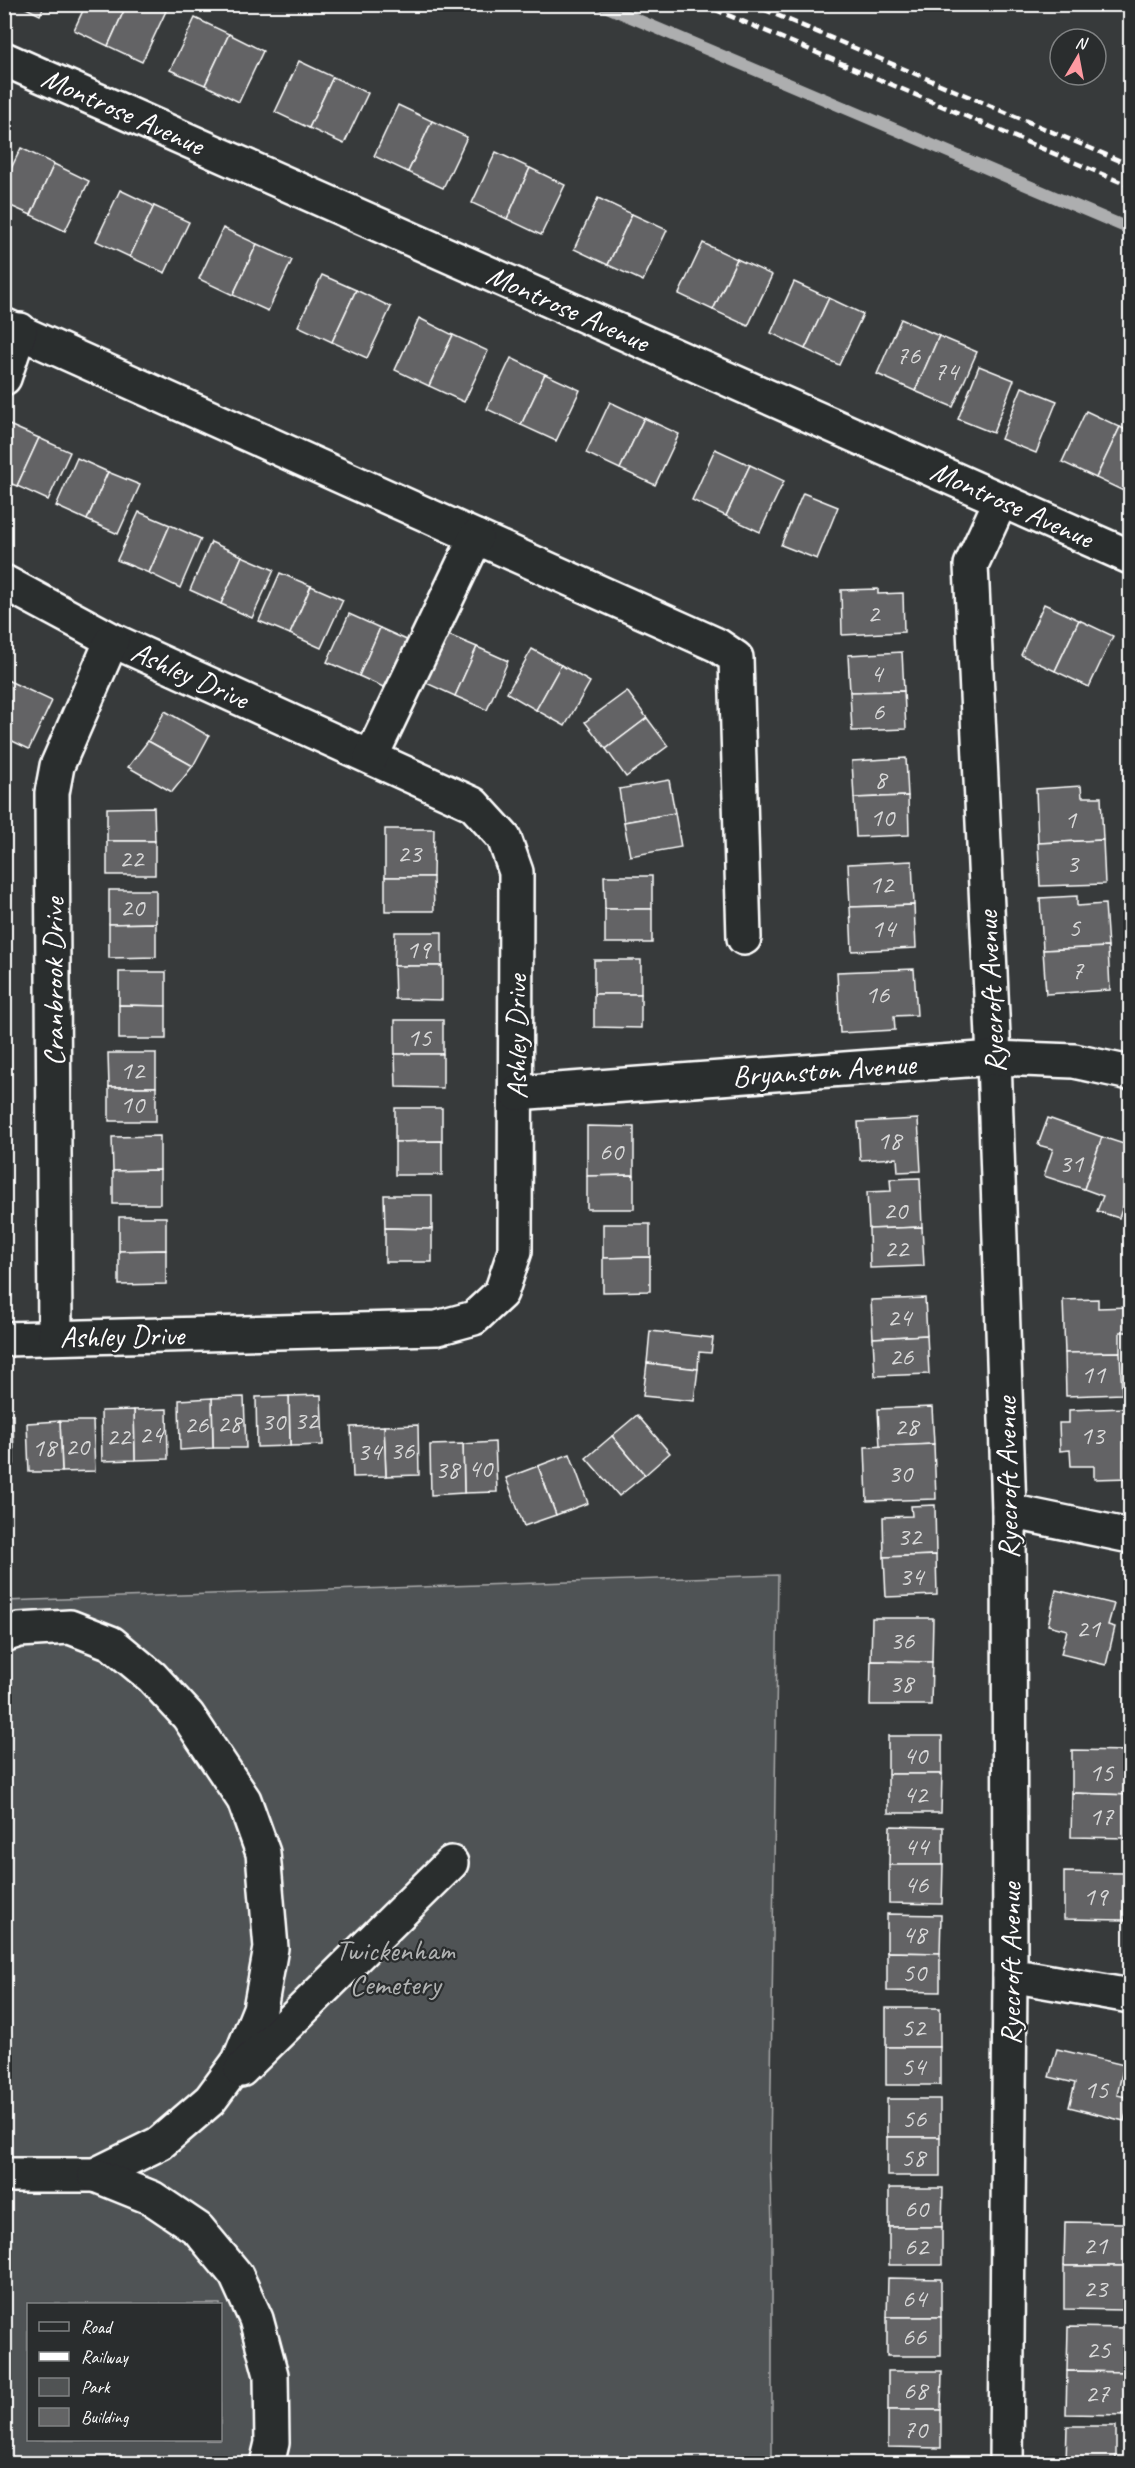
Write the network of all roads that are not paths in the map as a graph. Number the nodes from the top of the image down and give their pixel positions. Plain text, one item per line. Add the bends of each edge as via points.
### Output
1 (4, 59) edge
2 (12, 327) edge
3 (4, 378) edge
4 (1001, 500) junction
5 (476, 537) junction
6 (1131, 557) edge
7 (4, 582) edge
8 (112, 640) junction
9 (371, 757) junction
10 (744, 939) dead end
11 (994, 1058) junction
12 (1131, 1073) edge
13 (516, 1093) junction
14 (55, 1337) junction
15 (4, 1339) edge
16 (1009, 1511) junction
17 (1131, 1536) edge
18 (4, 1635) edge
19 (451, 1863) dead end
20 (1010, 1975) junction
21 (1131, 1996) edge
22 (210, 2100) junction
23 (4, 2175) edge
24 (95, 2175) junction
25 (267, 2463) edge
26 (1006, 2463) edge

1 - 4 street, Montrose Avenue
2 - 3 street
2 - 5 street
4 - 6 street, Montrose Avenue
4 - 11 street, Ryecroft Avenue via 970,565
5 - 9 street
5 - 10 street via 717,645 736,658
7 - 8 street, Ashley Drive
8 - 9 street, Ashley Drive
8 - 14 street, Cranbrook Drive via 57,766 52,793
9 - 13 street, Ashley Drive via 473,804 504,838 516,872
11 - 12 street, Bryanston Avenue via 1074,1061
11 - 13 street, Bryanston Avenue
11 - 16 street, Ryecroft Avenue
13 - 14 street, Ashley Drive via 515,1251 501,1293 474,1318 437,1328
14 - 15 street, Ashley Drive
16 - 17 street
16 - 20 street, Ryecroft Avenue
18 - 22 street via 19,1630 70,1627 111,1643 152,1677 188,1716 244,1800 263,1853 271,1948 260,2010 239,2061
19 - 22 street
20 - 21 street
20 - 26 street, Ryecroft Avenue
22 - 24 street via 160,2143
23 - 24 street
24 - 25 street via 152,2198 198,2229 236,2275 256,2319 272,2375 272,2443

